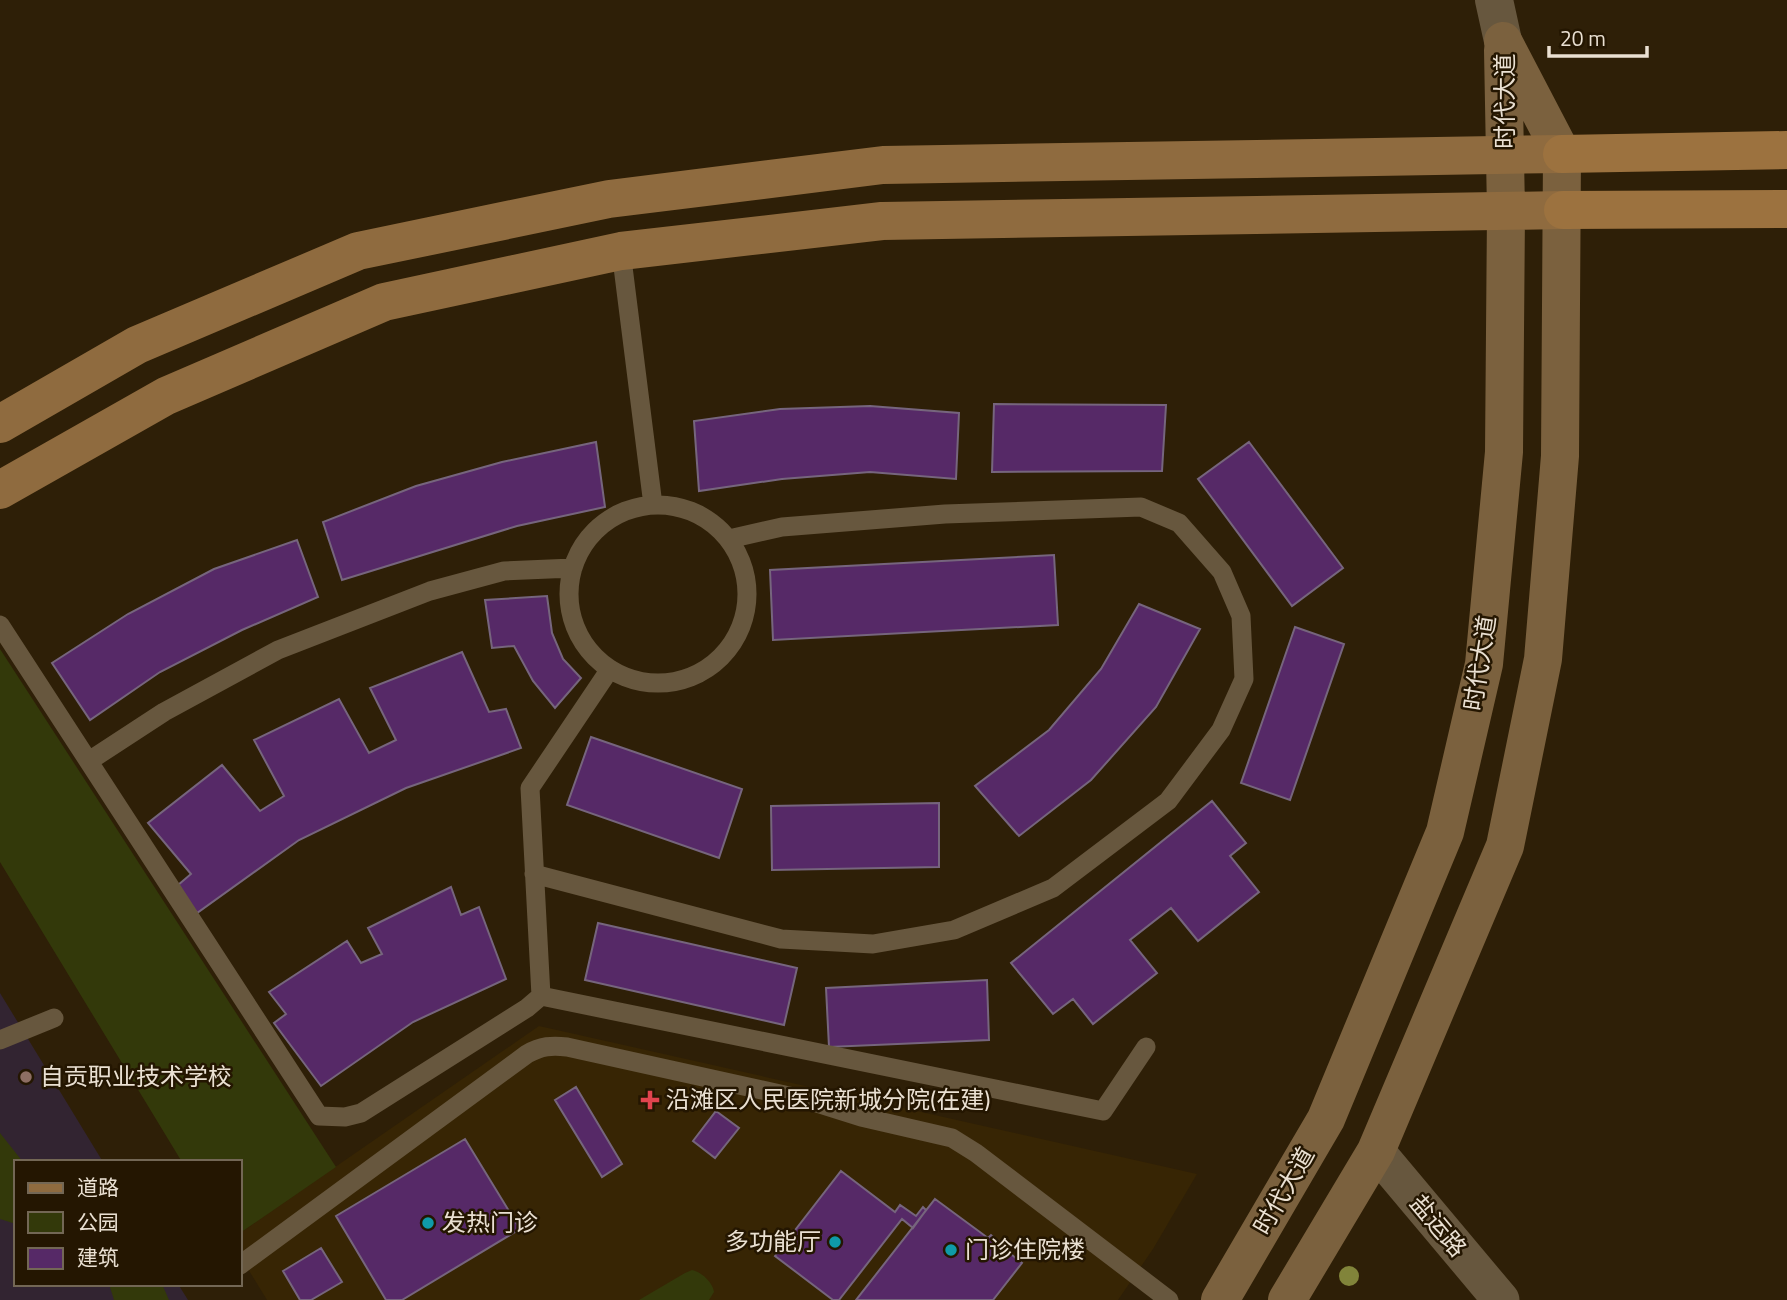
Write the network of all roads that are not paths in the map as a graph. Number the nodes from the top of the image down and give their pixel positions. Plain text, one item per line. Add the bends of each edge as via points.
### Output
1 (1494, 0) edge
2 (1503, 41) junction
3 (1787, 150) edge
4 (1562, 154) junction
5 (1505, 156) junction
6 (1563, 209) junction
7 (1787, 209) edge
8 (1506, 211) junction
9 (621, 251) junction
10 (0, 424) edge
11 (0, 490) edge
12 (653, 505) junction
13 (729, 539) junction
14 (573, 568) junction
15 (0, 625) edge
16 (610, 669) junction
17 (89, 761) junction
18 (534, 874) junction
19 (541, 996) junction
20 (54, 1018) dead end
21 (0, 1040) edge
22 (1146, 1047) dead end
23 (1376, 1151) junction
24 (242, 1264) edge
25 (1169, 1300) edge
26 (1220, 1300) edge
27 (1287, 1300) edge
28 (1501, 1300) edge

1 - 2 street
2 - 4 main road, 时代大道
2 - 5 main road, 时代大道
3 - 4 highway
4 - 5 main road
4 - 6 main road, 时代大道
5 - 8 main road, 时代大道
5 - 10 main road via 883,165 609,199 358,251 136,345
6 - 7 highway
6 - 8 main road
6 - 23 main road, 时代大道 via 1560,456 1543,659 1505,846
8 - 9 main road via 882,221
8 - 26 main road, 时代大道 via 1504,452 1495,544 1483,664 1445,832 1326,1119
9 - 11 main road via 384,302 166,396
9 - 12 lane
12 - 13 lane via 695,513
12 - 14 lane via 632,509 595,531
13 - 16 lane via 740,558 748,600 735,640 721,657 685,680 664,684 642,682
13 - 18 lane via 782,527 945,514 1141,507 1179,523 1222,572 1241,616 1244,679 1221,730 1168,801 1053,888 954,930 873,944 782,939
14 - 16 lane via 570,611 576,631 588,650
14 - 17 lane via 504,571 430,591 278,650 164,712
15 - 17 lane
16 - 18 lane via 530,788
17 - 19 lane via 319,1116 360,1114
18 - 19 lane
19 - 22 lane via 1103,1111
20 - 21 lane
23 - 27 main road, 时代大道
23 - 28 street, 盐运路
24 - 25 lane via 527,1054 555,1045 807,1100 952,1138

